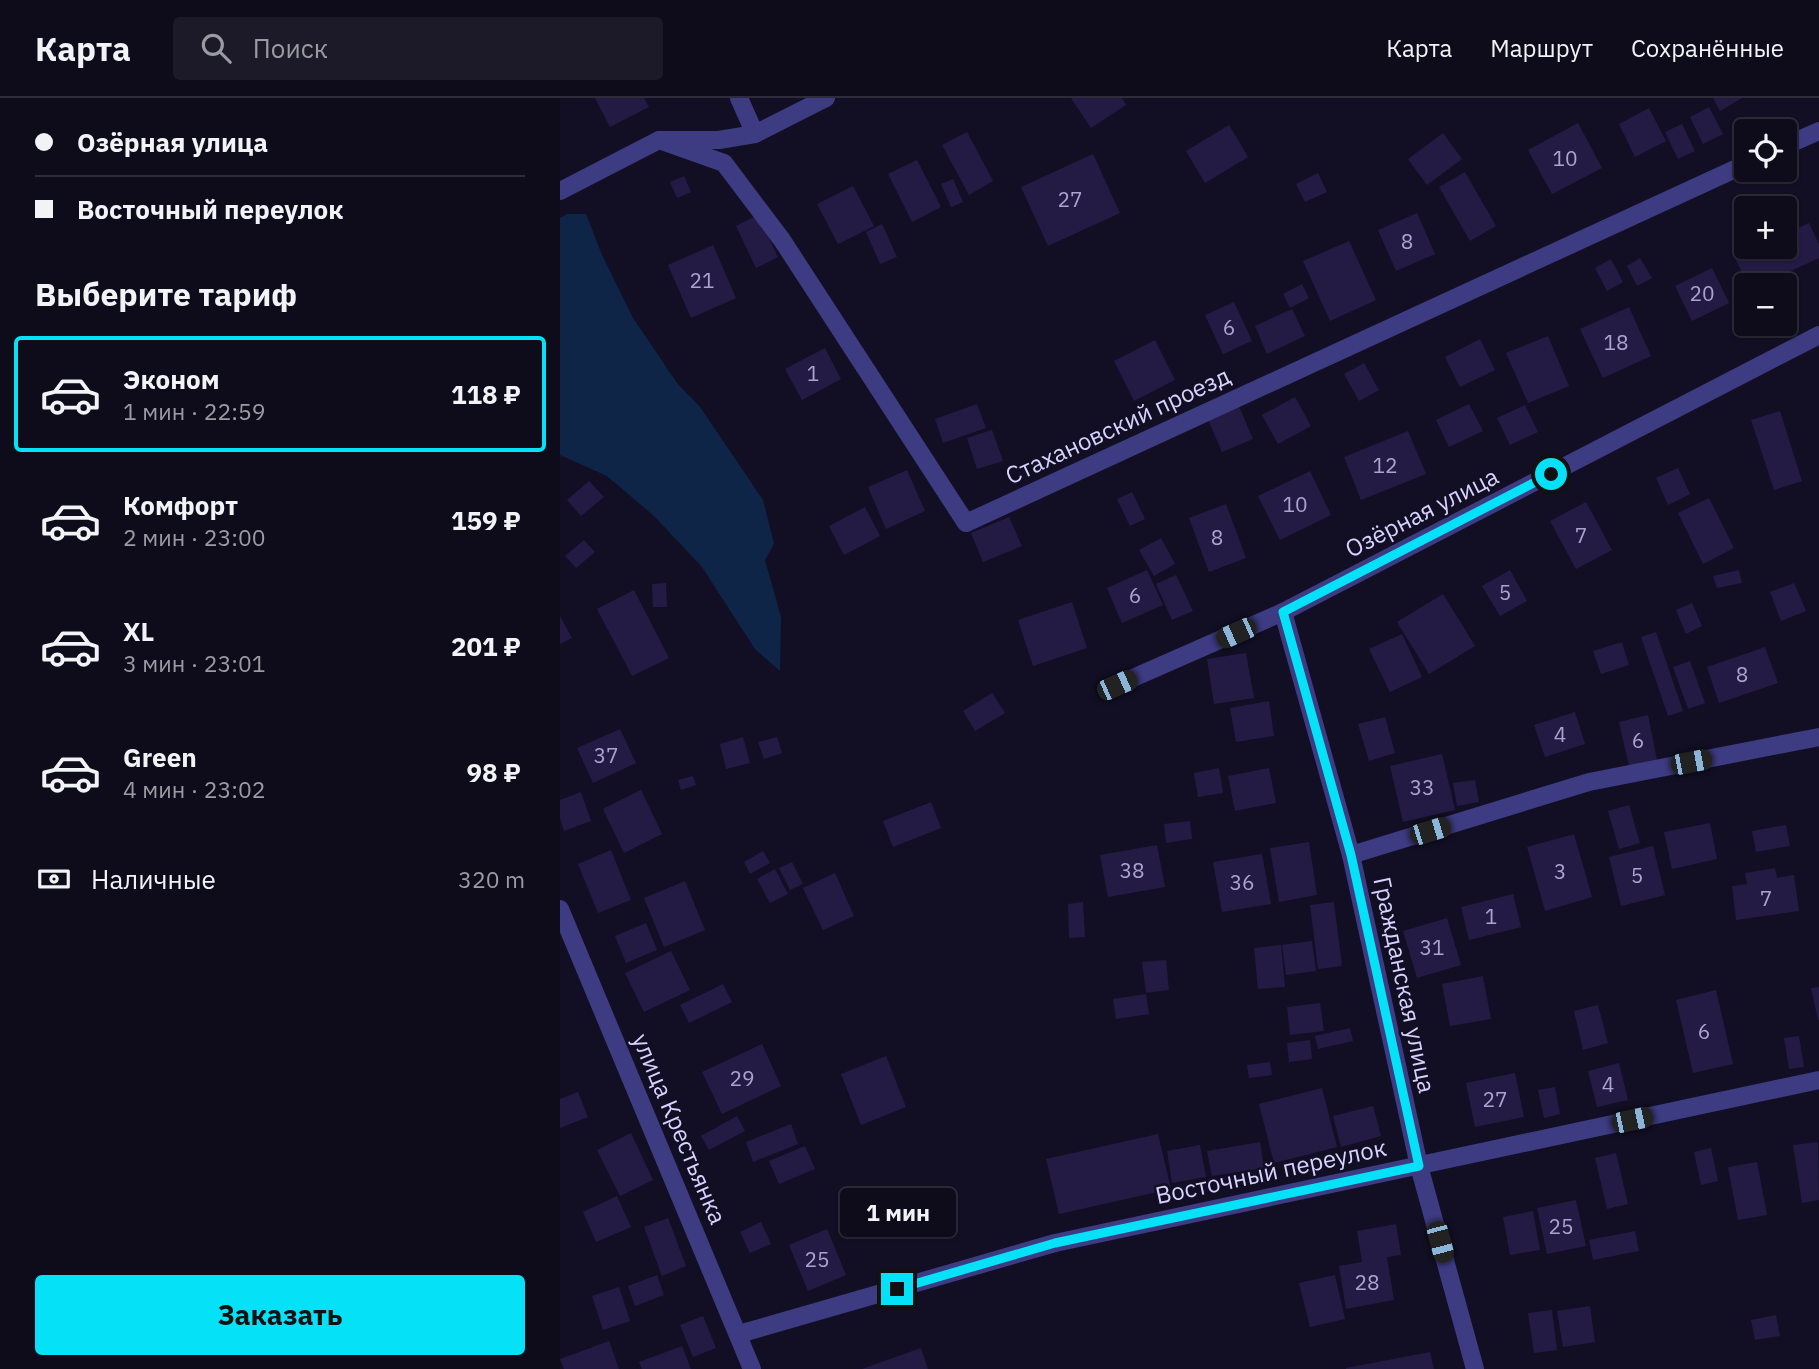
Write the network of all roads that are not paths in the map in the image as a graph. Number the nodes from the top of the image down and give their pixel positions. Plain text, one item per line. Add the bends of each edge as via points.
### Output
1 (739, 98) edge
2 (826, 98) edge
3 (1819, 131) edge
4 (755, 134) junction
5 (660, 140) junction
6 (1797, 141) edge
7 (1734, 170) edge
8 (560, 191) edge
9 (1819, 335) edge
10 (1283, 612) junction
11 (1117, 685) dead end
12 (1819, 737) edge
13 (1351, 855) junction
14 (560, 909) edge
15 (1819, 1080) edge
16 (1419, 1166) junction
17 (739, 1334) junction
18 (752, 1369) edge
19 (1475, 1369) edge

1 - 4 street
2 - 4 street
3 - 6 street
4 - 5 street
5 - 7 street, Стахановский проезд via 723,163 782,240 966,523
5 - 8 street
9 - 10 street, Озёрная улица
10 - 11 street, Озёрная улица
10 - 13 street, Гражданская улица
12 - 13 street via 1589,782
13 - 16 street, Гражданская улица
14 - 17 street, улица Крестьянка
15 - 16 street, Восточный переулок
16 - 17 street, Восточный переулок via 1055,1243
16 - 19 street, Гражданская улица
17 - 18 street, улица Крестьянка

